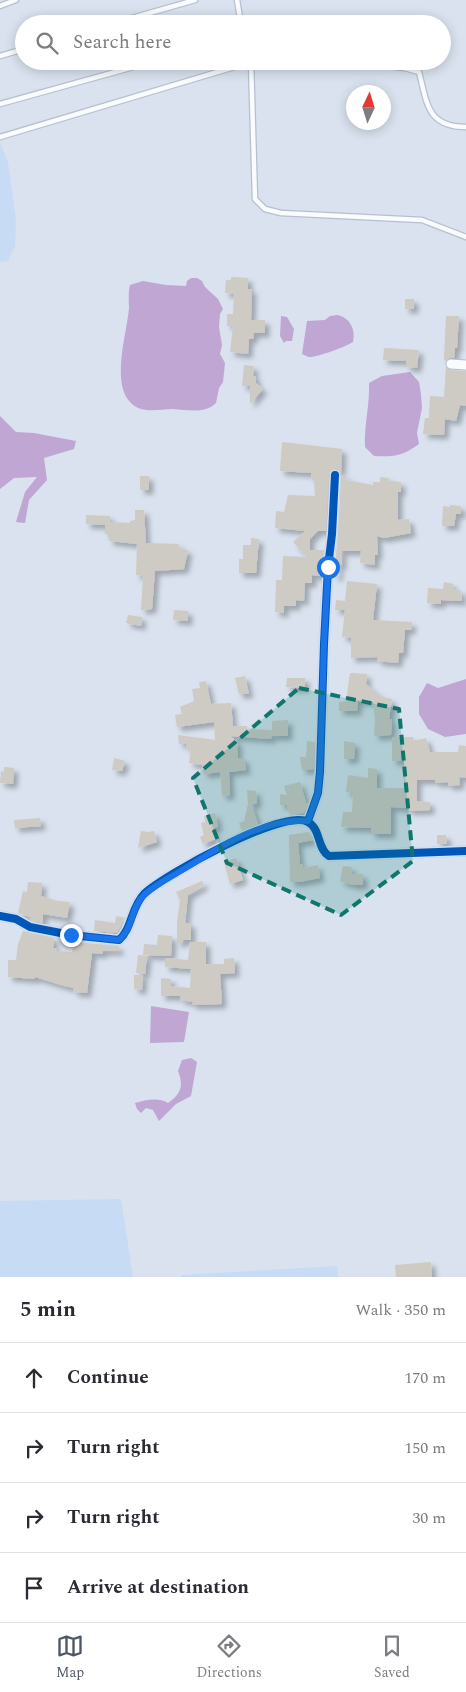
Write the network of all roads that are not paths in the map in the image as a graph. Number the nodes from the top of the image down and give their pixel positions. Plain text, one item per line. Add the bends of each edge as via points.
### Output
1 (16, 0) edge
2 (195, 0) edge
3 (237, 0) edge
4 (0, 6) edge
5 (143, 15) edge
6 (240, 15) edge
7 (15, 52) edge
8 (0, 56) edge
9 (123, 70) edge
10 (224, 70) edge
11 (251, 70) edge
12 (412, 70) edge
13 (0, 104) edge
14 (466, 127) edge
15 (0, 137) edge
16 (466, 237) edge
17 (451, 364) dead end
18 (466, 365) edge
19 (335, 475) dead end
20 (308, 821) junction
21 (466, 851) edge
22 (0, 916) edge

1 - 4 lane
2 - 5 lane
3 - 6 lane
7 - 8 lane
9 - 13 lane
10 - 15 lane
11 - 16 lane via 255,199 266,209 281,213 422,220
12 - 14 lane via 419,72 427,103 435,118 451,127
17 - 18 street
19 - 20 street via 320,772 318,793
20 - 21 street via 314,827 324,853 329,856
20 - 22 street via 296,820 254,831 166,880 144,894 135,907 125,935 119,940 30,927 16,919

